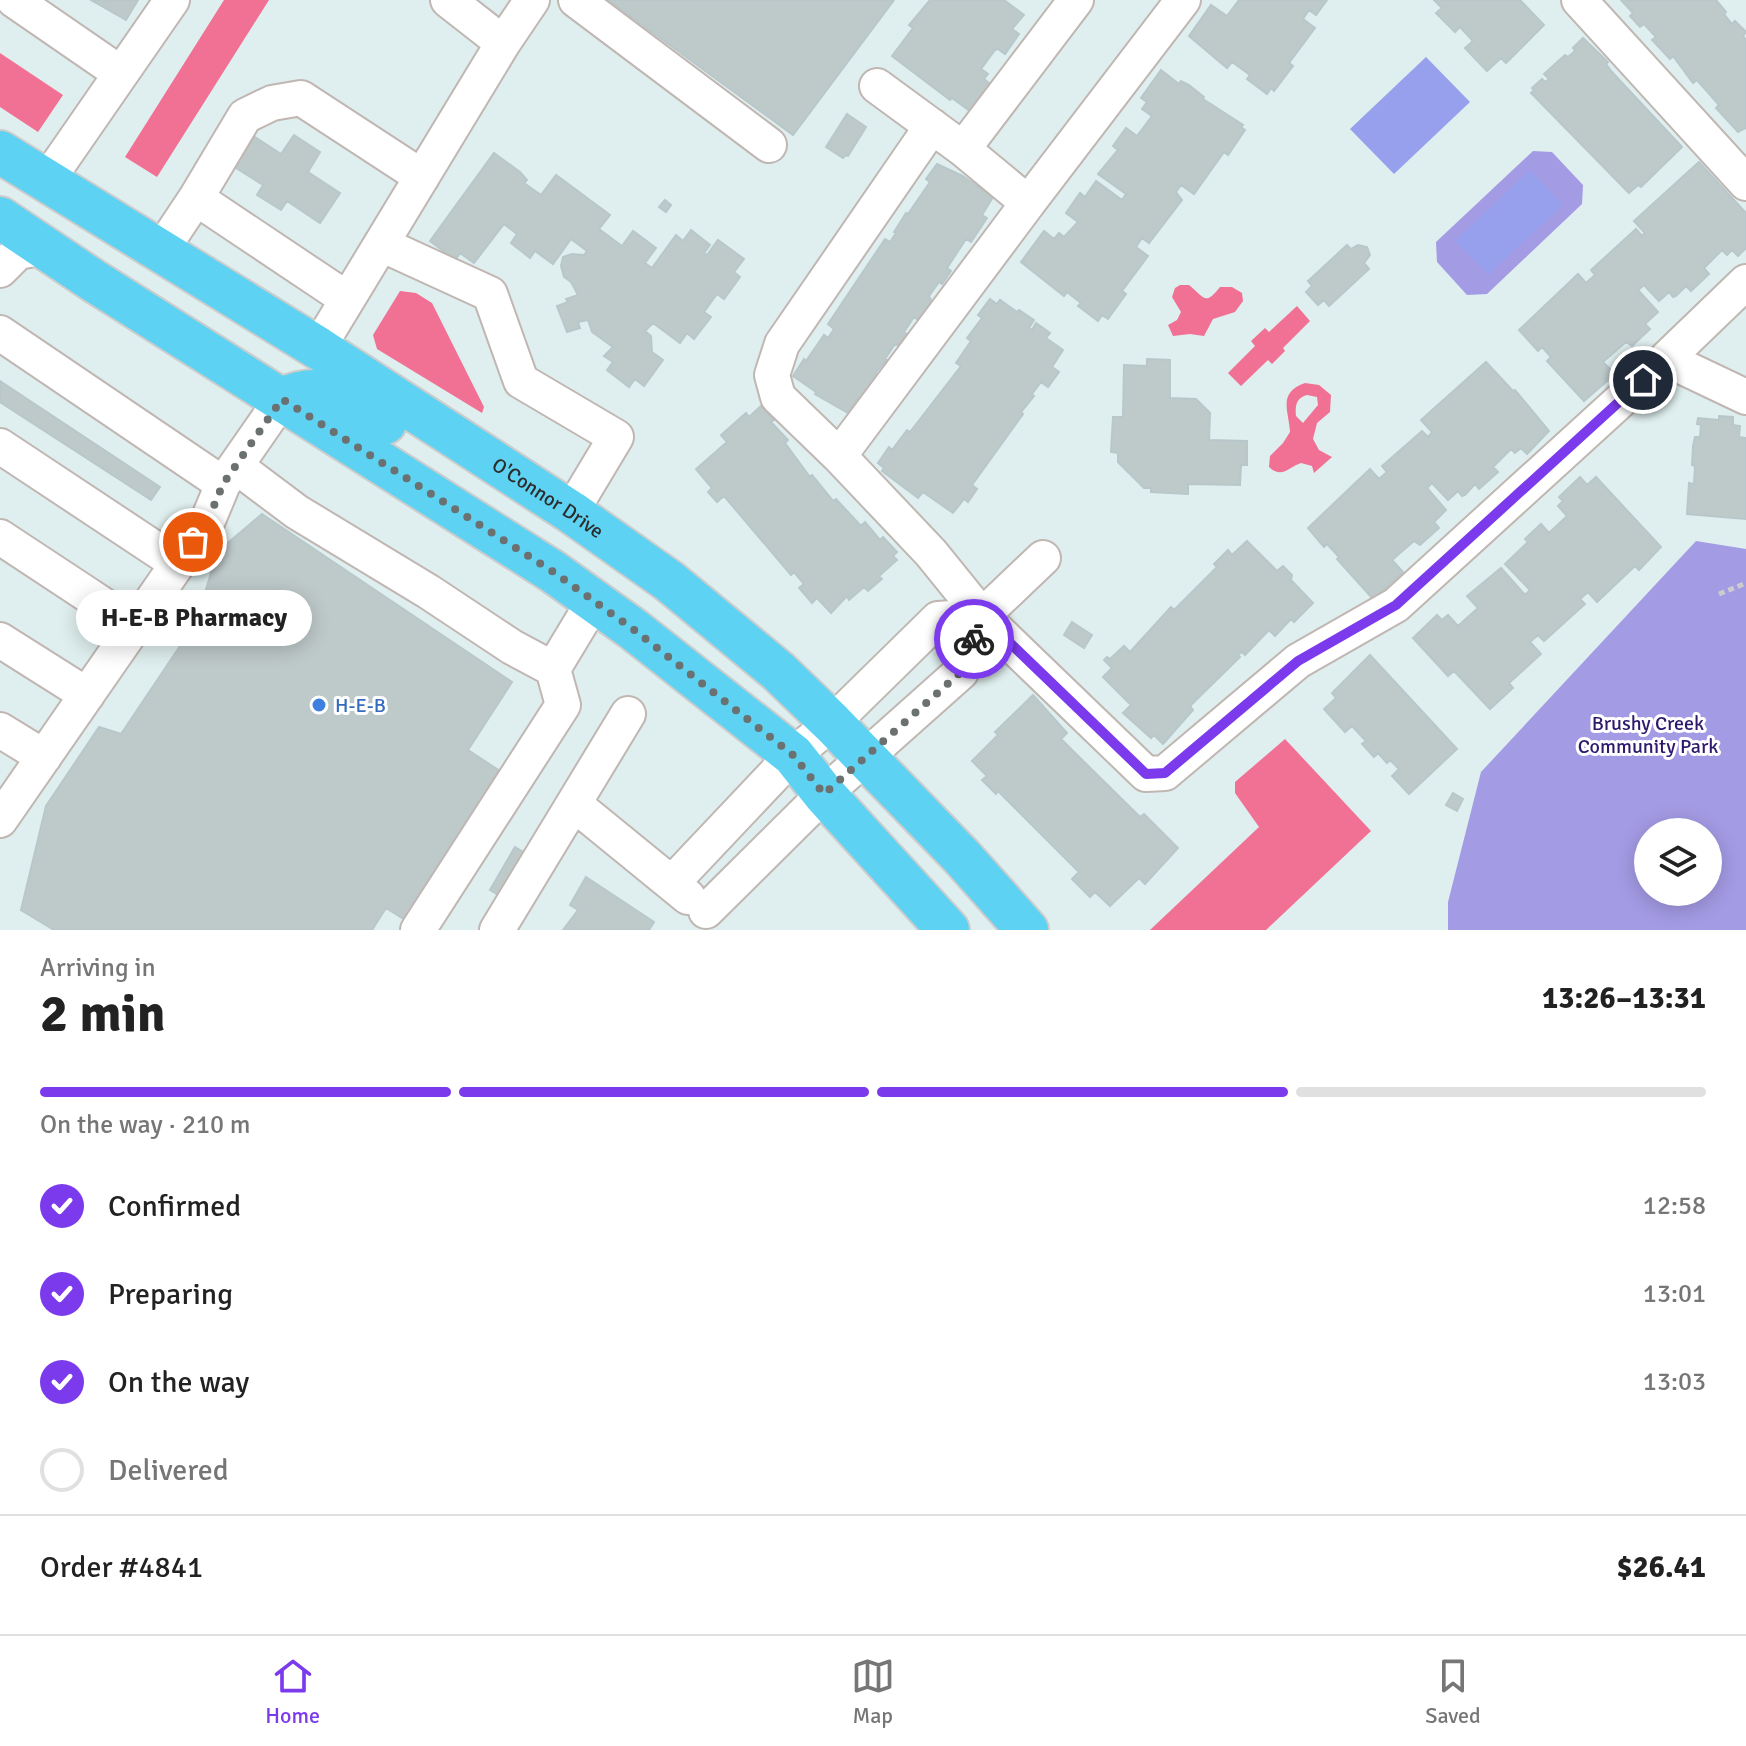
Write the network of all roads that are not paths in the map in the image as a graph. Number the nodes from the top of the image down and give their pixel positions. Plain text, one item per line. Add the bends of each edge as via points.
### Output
1 (14, 0) edge
2 (172, 0) edge
3 (448, 0) edge
4 (532, 0) edge
5 (576, 0) edge
6 (1076, 0) edge
7 (1183, 0) edge
8 (1579, 0) edge
9 (503, 43) junction
10 (120, 73) junction
11 (877, 86) dead end
12 (932, 126) junction
13 (769, 145) dead end
14 (963, 149) junction
15 (0, 152) edge
16 (422, 177) junction
17 (46, 182) junction
18 (1746, 183) edge
19 (196, 198) junction
20 (1028, 203) junction
21 (0, 218) edge
22 (381, 244) junction
23 (45, 247) junction
24 (160, 252) junction
25 (0, 270) edge
26 (94, 281) junction
27 (1746, 282) edge
28 (347, 299) junction
29 (0, 333) edge
30 (318, 348) junction
31 (1666, 359) junction
32 (1746, 397) edge
33 (282, 399) junction
34 (0, 446) edge
35 (839, 456) junction
36 (230, 475) junction
37 (571, 512) junction
38 (0, 537) edge
39 (1043, 558) dead end
40 (178, 564) junction
41 (646, 564) junction
42 (594, 601) junction
43 (982, 616) junction
44 (135, 626) junction
45 (0, 640) edge
46 (553, 669) junction
47 (87, 695) junction
48 (628, 714) dead end
49 (832, 723) junction
50 (0, 730) edge
51 (793, 755) junction
52 (44, 757) junction
53 (866, 757) junction
54 (824, 794) junction
55 (574, 804) junction
56 (0, 820) edge
57 (672, 883) junction
58 (706, 921) edge
59 (418, 930) edge
60 (497, 930) edge
61 (948, 930) edge
62 (1027, 930) edge

1 - 10 lane
2 - 10 lane
3 - 9 lane
4 - 9 lane
5 - 13 lane
6 - 14 lane
7 - 20 lane
8 - 18 lane
9 - 16 lane
10 - 17 lane
11 - 12 lane
12 - 14 lane
12 - 35 lane via 782,344 772,375 778,397
14 - 20 lane
15 - 17 main road, O'Connor Drive
16 - 19 lane via 301,98 272,103 245,116
16 - 22 lane
17 - 24 main road, O'Connor Drive
19 - 24 lane
19 - 28 lane
20 - 35 lane
21 - 23 main road
22 - 28 lane
22 - 37 lane via 490,294 521,381 616,437
23 - 25 lane via 18,252
23 - 26 main road
24 - 30 main road, O'Connor Drive
26 - 30 main road via 181,308 282,366
26 - 33 main road
27 - 31 lane
28 - 30 lane
29 - 36 lane
30 - 37 main road, O'Connor Drive
31 - 32 lane
31 - 43 lane via 1396,605 1298,661 1165,773 1146,774
33 - 36 lane
33 - 41 main road via 302,391 341,395 545,522
33 - 42 main road
34 - 40 lane
35 - 43 lane
36 - 40 lane
36 - 46 lane
37 - 41 main road, O'Connor Drive
38 - 44 lane
39 - 43 lane
40 - 44 lane
41 - 49 main road, O'Connor Drive via 778,671
42 - 46 lane
42 - 51 main road
43 - 49 lane via 938,619
43 - 53 lane via 961,672
44 - 47 lane
45 - 47 lane
46 - 59 lane via 563,705
47 - 52 lane
48 - 55 lane
49 - 51 lane
49 - 53 main road, O'Connor Drive
50 - 52 lane
51 - 54 main road
51 - 57 lane
52 - 56 lane
53 - 54 lane
53 - 62 main road, O'Connor Drive
54 - 58 lane
54 - 61 main road
55 - 57 lane
55 - 60 lane
57 - 58 lane

